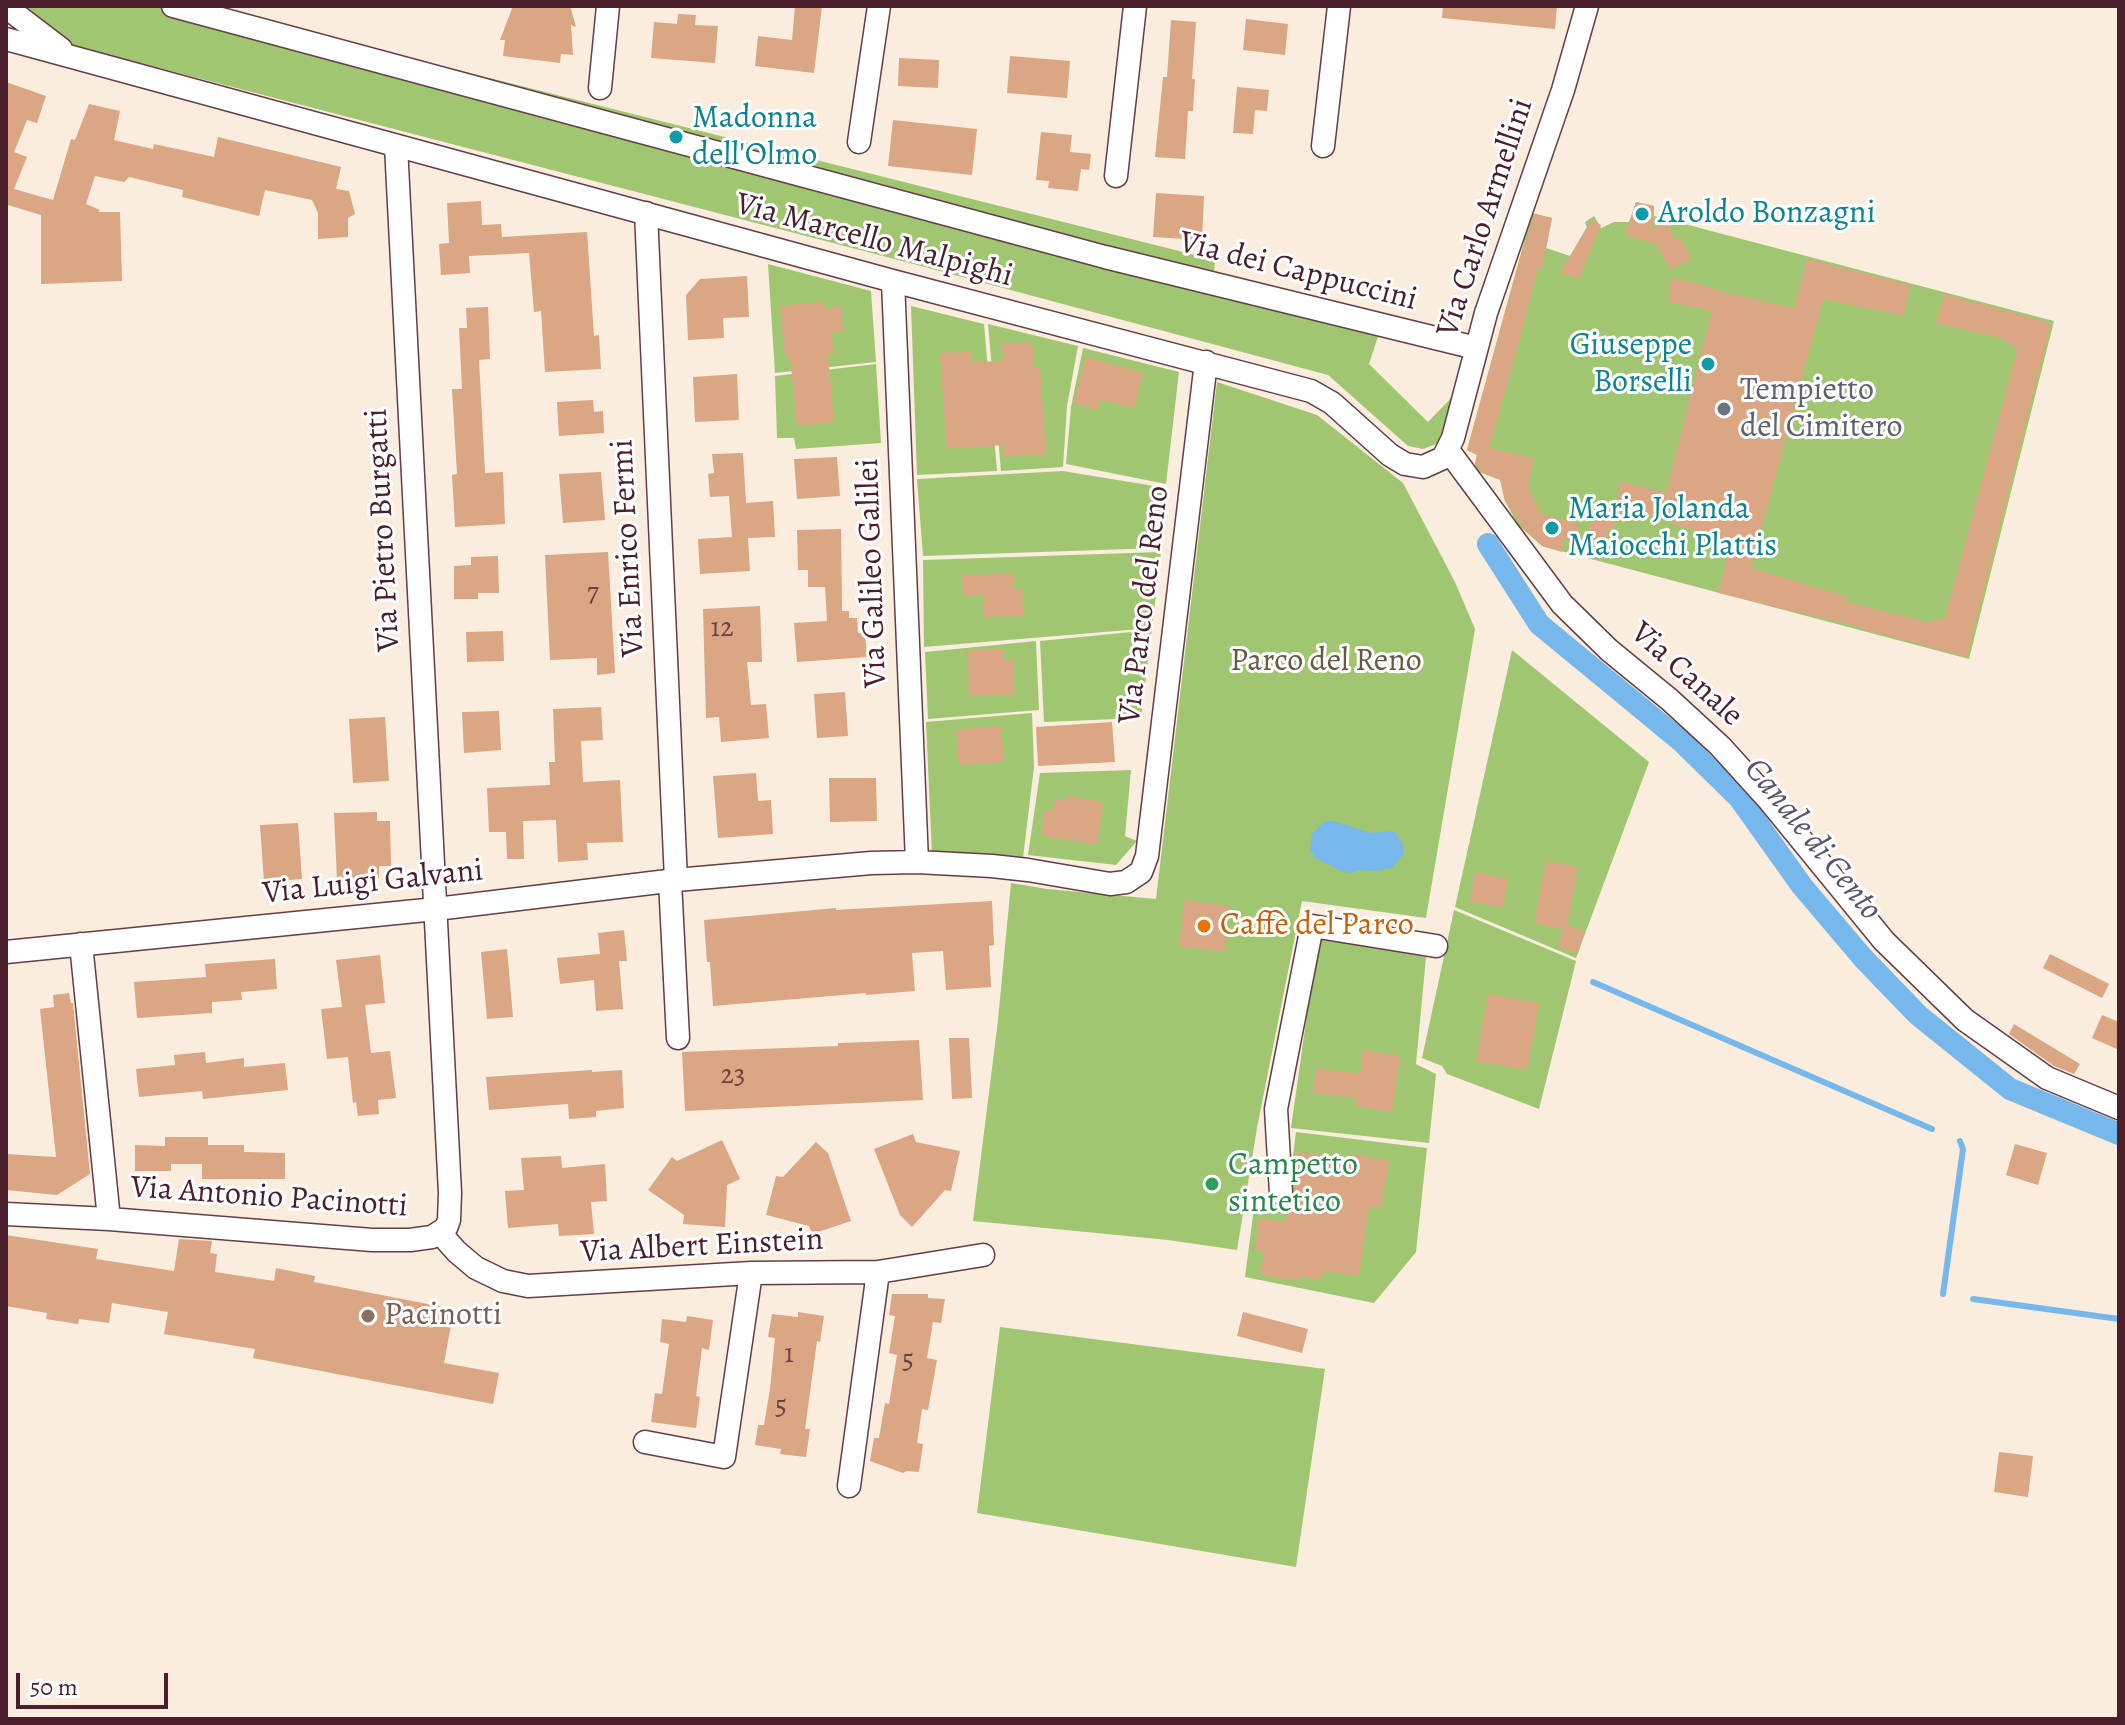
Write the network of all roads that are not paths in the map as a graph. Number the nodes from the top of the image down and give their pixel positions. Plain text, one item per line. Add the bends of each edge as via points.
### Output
1 (173, 6) edge
2 (608, 6) edge
3 (879, 6) edge
4 (1135, 6) edge
5 (1339, 6) edge
6 (1587, 6) edge
7 (6, 7) edge
8 (6, 39) edge
9 (71, 57) junction
10 (600, 88) dead end
11 (859, 142) dead end
12 (396, 146) junction
13 (1323, 146) dead end
14 (1116, 176) dead end
15 (646, 213) junction
16 (893, 281) junction
17 (1476, 348) junction
18 (1206, 362) junction
19 (1448, 450) junction
20 (1147, 856) joint
21 (917, 862) junction
22 (673, 880) junction
23 (436, 909) junction
24 (81, 944) junction
25 (1436, 946) dead end
26 (6, 952) edge
27 (678, 1038) dead end
28 (2119, 1108) edge
29 (1281, 1193) dead end
30 (6, 1214) edge
31 (109, 1219) junction
32 (440, 1233) junction
33 (983, 1255) dead end
34 (878, 1272) junction
35 (751, 1273) junction
36 (645, 1442) dead end
37 (849, 1486) dead end

1 - 17 street, Via dei Cappuccini via 1105,257
2 - 10 street
3 - 11 street
4 - 14 street
5 - 13 street
6 - 17 street, Via Carlo Armellini
7 - 9 street, Via Marcello Malpighi
8 - 9 street, Via Marcello Malpighi
9 - 12 street, Via Marcello Malpighi
12 - 15 street, Via Marcello Malpighi
12 - 23 street, Via Pietro Burgatti
15 - 16 street, Via Marcello Malpighi
15 - 22 street, Via Enrico Fermi
16 - 18 street, Via Marcello Malpighi
16 - 21 street, Via Galileo Galilei
17 - 19 street, Via Carlo Armellini
18 - 19 street, Via Marcello Malpighi via 1321,395 1405,464 1430,465
18 - 20 street, Via Parco del Reno
19 - 28 street, Via Canale via 1562,604 1720,746 1894,951 1965,1020 2047,1078
20 - 21 street, Via Luigi Galvani via 1141,872 1118,884 1028,870
21 - 22 street, Via Luigi Galvani
22 - 23 street, Via Luigi Galvani
22 - 27 street
23 - 24 street, Via Luigi Galvani
23 - 32 street, Via Antonio Pacinotti via 451,1210
24 - 26 street, Via Luigi Galvani
24 - 31 street
25 - 29 street via 1312,926 1276,1109
30 - 31 street, Via Antonio Pacinotti
31 - 32 street, Via Antonio Pacinotti via 372,1240 422,1239
32 - 35 street, Via Albert Einstein via 476,1268 528,1286
33 - 34 street, Via Albert Einstein
34 - 35 street, Via Albert Einstein
34 - 37 street
35 - 36 street via 724,1457

